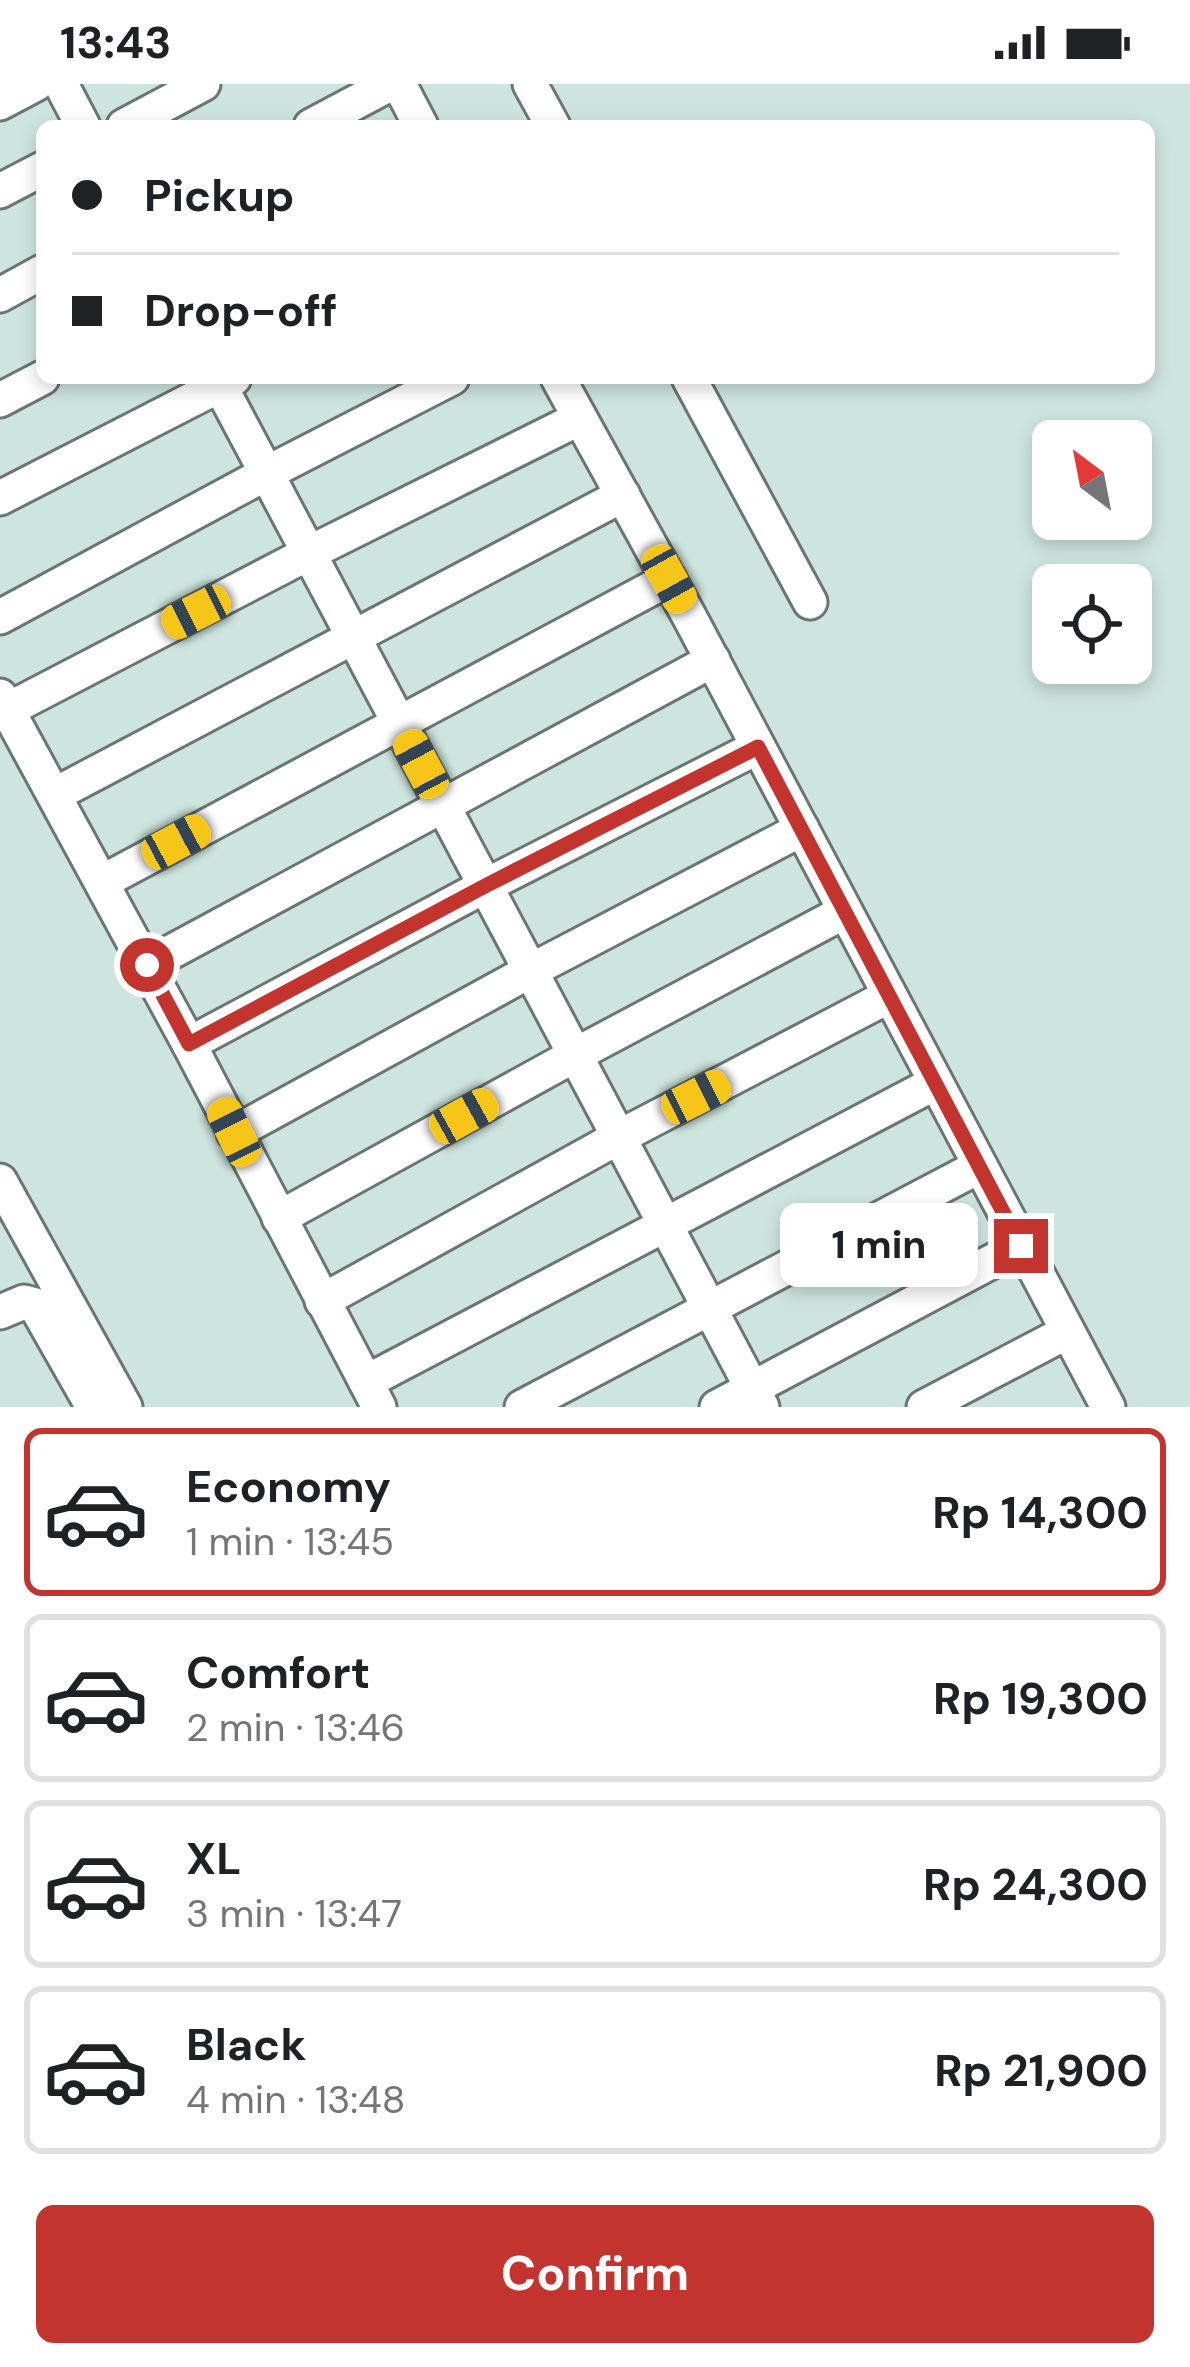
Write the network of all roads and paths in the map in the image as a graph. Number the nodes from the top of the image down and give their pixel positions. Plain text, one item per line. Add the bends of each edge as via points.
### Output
1 (36, 84) edge
2 (61, 84) edge
3 (203, 84) edge
4 (390, 84) edge
5 (399, 84) edge
6 (530, 84) edge
7 (0, 103) edge
8 (80, 120) edge
9 (135, 120) edge
10 (322, 120) edge
11 (418, 120) edge
12 (550, 120) edge
13 (36, 172) edge
14 (0, 191) edge
15 (36, 275) edge
16 (0, 295) edge
17 (36, 381) edge
18 (216, 384) edge
19 (226, 384) edge
20 (440, 384) edge
21 (561, 384) edge
22 (692, 384) edge
23 (0, 400) edge
24 (580, 418) junction
25 (267, 473) junction
26 (623, 495) junction
27 (0, 498) edge
28 (309, 553) junction
29 (669, 579) junction
30 (810, 602) dead end
31 (0, 616) edge
32 (354, 637) junction
33 (712, 660) junction
34 (4, 703) edge
35 (399, 722) junction
36 (758, 747) junction
37 (54, 795) junction
38 (443, 806) junction
39 (802, 829) junction
40 (102, 882) junction
41 (485, 886) junction
42 (844, 912) junction
43 (147, 965) junction
44 (530, 971) junction
45 (889, 996) junction
46 (189, 1044) junction
47 (575, 1055) junction
48 (935, 1083) junction
49 (234, 1132) junction
50 (619, 1137) junction
51 (980, 1166) junction
52 (0, 1181) edge
53 (279, 1218) junction
54 (664, 1223) junction
55 (1021, 1246) junction
56 (322, 1300) junction
57 (710, 1309) junction
58 (0, 1312) edge
59 (1067, 1332) junction
60 (372, 1394) edge
61 (757, 1398) edge
62 (78, 1402) edge
63 (125, 1407) edge
64 (522, 1407) edge
65 (717, 1407) edge
66 (924, 1407) edge
67 (1108, 1407) edge

1 - 7 street
2 - 8 street
3 - 9 street
4 - 10 street
5 - 11 street
6 - 12 street
13 - 14 street
15 - 16 street
17 - 23 street
18 - 27 street
19 - 25 street
20 - 25 street
21 - 24 street
22 - 30 street
24 - 26 street
24 - 28 street
25 - 28 street
25 - 31 street
26 - 29 street
26 - 32 street
28 - 32 street
28 - 34 street
29 - 33 street
29 - 35 street
32 - 35 street
32 - 37 street
33 - 36 street
33 - 38 street
34 - 37 street
35 - 38 street
35 - 40 street
36 - 39 street
36 - 41 street
37 - 40 street
38 - 41 street
38 - 43 street
39 - 42 street
39 - 44 street
40 - 43 street
41 - 44 street
41 - 46 street
42 - 45 street
42 - 47 street
43 - 46 street
44 - 47 street
44 - 49 street
45 - 48 street
45 - 50 street
46 - 49 street
47 - 50 street
47 - 53 street
48 - 51 street
48 - 54 street
49 - 53 street
50 - 54 street
50 - 56 street
51 - 55 street
51 - 57 street
52 - 63 street
53 - 56 street
54 - 57 street
54 - 60 street
55 - 59 street
55 - 61 street
56 - 60 street
57 - 61 street
57 - 64 street
58 - 62 street via 35,1305
59 - 66 street
59 - 67 street
61 - 65 street

